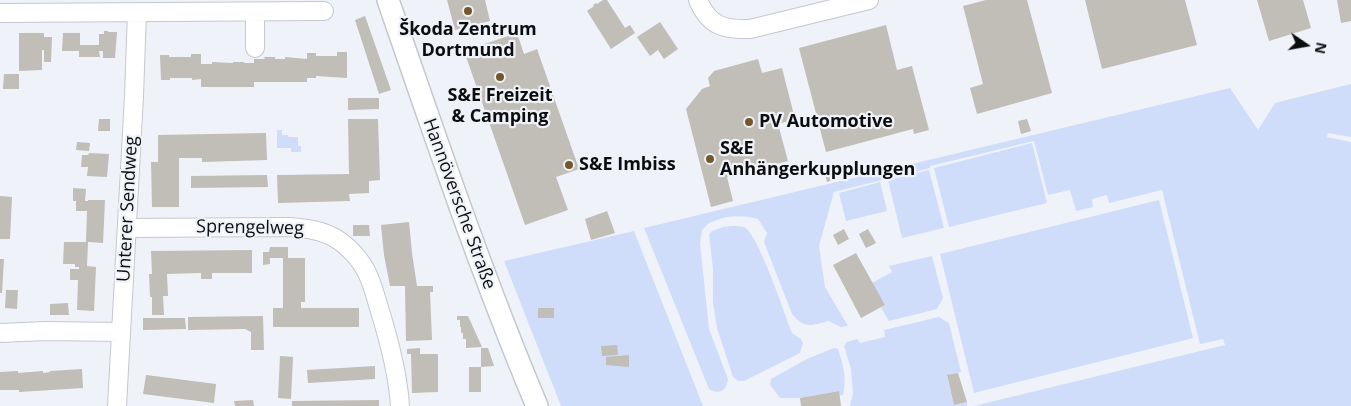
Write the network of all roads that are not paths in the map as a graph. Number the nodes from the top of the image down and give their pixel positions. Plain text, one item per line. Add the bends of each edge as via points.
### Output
1 (388, 0) edge
2 (698, 0) edge
3 (869, 0) edge
4 (324, 11) dead end
5 (137, 12) junction
6 (255, 12) junction
7 (0, 13) edge
8 (255, 48) dead end
9 (127, 228) junction
10 (121, 332) junction
11 (0, 333) edge
12 (117, 406) edge
13 (400, 406) edge
14 (537, 406) edge

1 - 14 main road, Hannöversche Straße via 508,339
2 - 3 street via 708,18 732,30 750,29
4 - 6 street
5 - 6 street
5 - 7 street
5 - 9 street, Unterer Sendweg
6 - 8 street
9 - 10 street, Unterer Sendweg
9 - 13 street, Sprengelweg via 310,228 337,239 356,256 372,284 390,343
10 - 11 street
10 - 12 street, Unterer Sendweg

